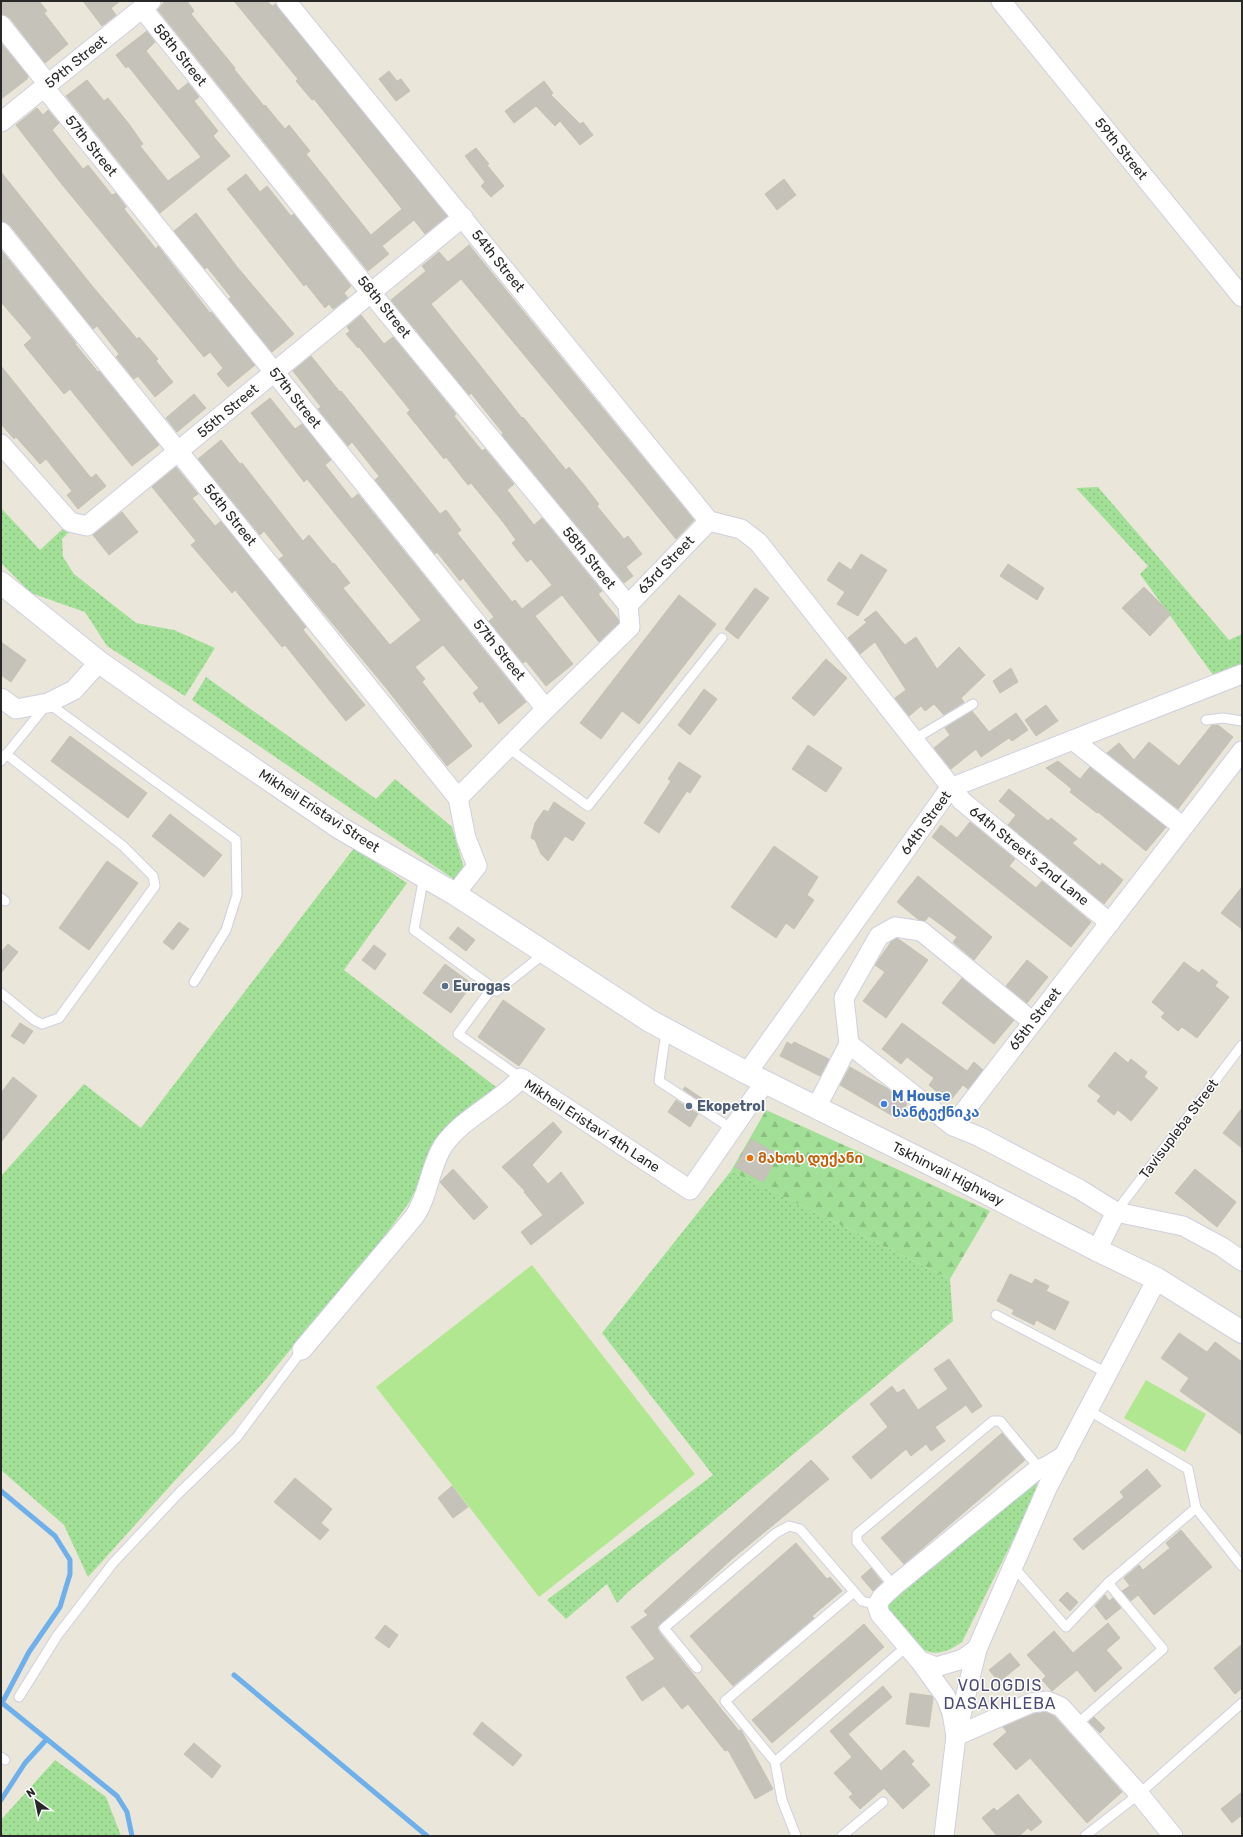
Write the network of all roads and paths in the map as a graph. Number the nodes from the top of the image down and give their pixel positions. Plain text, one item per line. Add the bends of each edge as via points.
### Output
1 (286, 1) edge
2 (1001, 1) edge
3 (145, 4) edge
4 (1, 25) edge
5 (46, 86) junction
6 (1, 122) edge
7 (463, 217) junction
8 (1, 232) edge
9 (371, 293) junction
10 (1242, 297) edge
11 (275, 372) junction
12 (1, 444) edge
13 (179, 451) junction
14 (709, 521) junction
15 (1, 583) edge
16 (628, 605) junction
17 (722, 638) dead end
18 (99, 662) junction
19 (1242, 674) edge
20 (1, 698) edge
21 (48, 703) junction
22 (973, 704) dead end
23 (546, 709) junction
24 (1206, 720) dead end
25 (1242, 721) edge
26 (913, 740) junction
27 (1073, 740) junction
28 (508, 747) junction
29 (1242, 751) edge
30 (4, 757) edge
31 (950, 788) junction
32 (458, 798) junction
33 (1183, 827) junction
34 (424, 876) junction
35 (455, 894) junction
36 (857, 918) junction
37 (1110, 923) junction
38 (879, 936) junction
39 (545, 953) junction
40 (194, 982) dead end
41 (492, 988) junction
42 (1, 994) edge
43 (1033, 1022) junction
44 (658, 1025) junction
45 (849, 1044) junction
46 (1242, 1045) edge
47 (521, 1078) junction
48 (756, 1078) junction
49 (816, 1108) junction
50 (953, 1126) junction
51 (732, 1129) junction
52 (1116, 1212) junction
53 (1222, 1247) junction
54 (1097, 1250) junction
55 (1242, 1252) edge
56 (1242, 1261) edge
57 (1157, 1279) junction
58 (996, 1316) dead end
59 (1242, 1332) edge
60 (302, 1350) joint
61 (1107, 1373) junction
62 (1088, 1410) junction
63 (1064, 1455) junction
64 (1037, 1470) junction
65 (1048, 1486) junction
66 (1196, 1508) junction
67 (1013, 1566) junction
68 (1242, 1566) edge
69 (1108, 1583) junction
70 (894, 1586) junction
71 (854, 1592) junction
72 (877, 1605) junction
73 (907, 1646) junction
74 (976, 1649) junction
75 (920, 1661) junction
76 (698, 1668) dead end
77 (19, 1697) dead end
78 (1242, 1703) edge
79 (1076, 1726) junction
80 (956, 1736) junction
81 (775, 1762) junction
82 (1139, 1794) junction
83 (883, 1802) dead end
84 (1092, 1834) edge
85 (796, 1836) edge
86 (842, 1836) edge
87 (944, 1836) edge
88 (1173, 1836) edge

1 - 7 street, 54th Street
2 - 10 street, 59th Street
3 - 5 street, 59th Street
3 - 9 street, 58th Street
4 - 5 street, 57th Street
5 - 6 street, 59th Street
5 - 11 street, 57th Street
7 - 9 street, 55th Street
7 - 14 street, 54th Street
8 - 13 street, 56th Street
9 - 11 street, 55th Street
9 - 16 street, 58th Street
11 - 13 street, 55th Street
11 - 23 street, 57th Street
12 - 13 street, 55th Street via 70,522 87,526
13 - 32 street, 56th Street
14 - 16 street, 63rd Street
14 - 26 street via 741,529 758,542
15 - 18 main road, Mikheil Eristavi Street
16 - 23 street, 63rd Street via 630,627
17 - 28 lane via 588,806
18 - 21 street via 74,690
18 - 34 main road, Mikheil Eristavi Street via 340,828
19 - 27 street, 64th Street
20 - 21 street via 16,709
21 - 30 lane
21 - 40 lane via 236,840 237,895 226,930
22 - 26 lane
23 - 28 street, 63rd Street
24 - 25 lane via 1223,718
26 - 31 street
27 - 31 street, 64th Street
27 - 33 street
28 - 32 street, 63rd Street
29 - 33 street, 65th Street
30 - 42 lane via 123,846 154,876 155,886 59,1018 42,1024
31 - 36 street, 64th Street
31 - 37 street, 64th Street's 2nd Lane via 962,801
32 - 35 street via 466,838 477,866
33 - 37 street, 65th Street
34 - 35 main road, Mikheil Eristavi Street
34 - 41 lane via 414,930
35 - 39 main road, Mikheil Eristavi Street
36 - 38 street
36 - 48 street, 64th Street
37 - 43 street, 65th Street
38 - 43 street via 896,927 921,931
38 - 45 street via 844,998
39 - 41 lane via 497,991
39 - 44 main road, Mikheil Eristavi Street
41 - 47 lane via 458,1034
43 - 50 street, 65th Street
44 - 48 main road, Tskhinvali Highway
44 - 51 lane via 659,1081
45 - 49 street
45 - 50 street
46 - 52 lane, Tavisupleba Street
47 - 51 street, Mikheil Eristavi 4th Lane via 690,1190
47 - 60 street, Mikheil Eristavi 4th Lane via 511,1090 480,1112 442,1147 422,1204 414,1217
48 - 49 main road, Tskhinvali Highway
48 - 51 street, Mikheil Eristavi 4th Lane
49 - 54 main road, Tskhinvali Highway
50 - 52 street via 980,1137 1079,1189
52 - 53 street via 1183,1226
52 - 54 street
53 - 55 street
53 - 56 street
54 - 57 main road, Tskhinvali Highway
57 - 59 main road, Tskhinvali Highway
57 - 61 street
58 - 61 lane
60 - 77 lane via 237,1437 179,1493 113,1563 57,1636
61 - 62 street
62 - 63 street
62 - 66 lane via 1188,1469
63 - 64 street
63 - 65 street
64 - 65 street via 1045,1477
64 - 70 street
64 - 70 lane via 1000,1421 993,1421 857,1534 857,1542
65 - 67 street
66 - 68 lane
66 - 69 lane
67 - 69 lane via 1066,1627
67 - 74 street
69 - 79 lane via 1163,1649
70 - 72 street
71 - 72 lane via 862,1601
71 - 76 lane via 800,1529 789,1526 776,1534 664,1628
71 - 81 lane via 725,1701
72 - 73 street via 880,1614
73 - 75 street
73 - 81 lane
74 - 75 street via 963,1659 936,1667
74 - 80 street
75 - 80 street via 946,1696
78 - 82 lane
79 - 80 street via 1061,1707 1047,1701 1031,1703
79 - 82 street
80 - 87 street
81 - 85 lane via 782,1800
82 - 84 lane
82 - 88 street
83 - 86 lane

